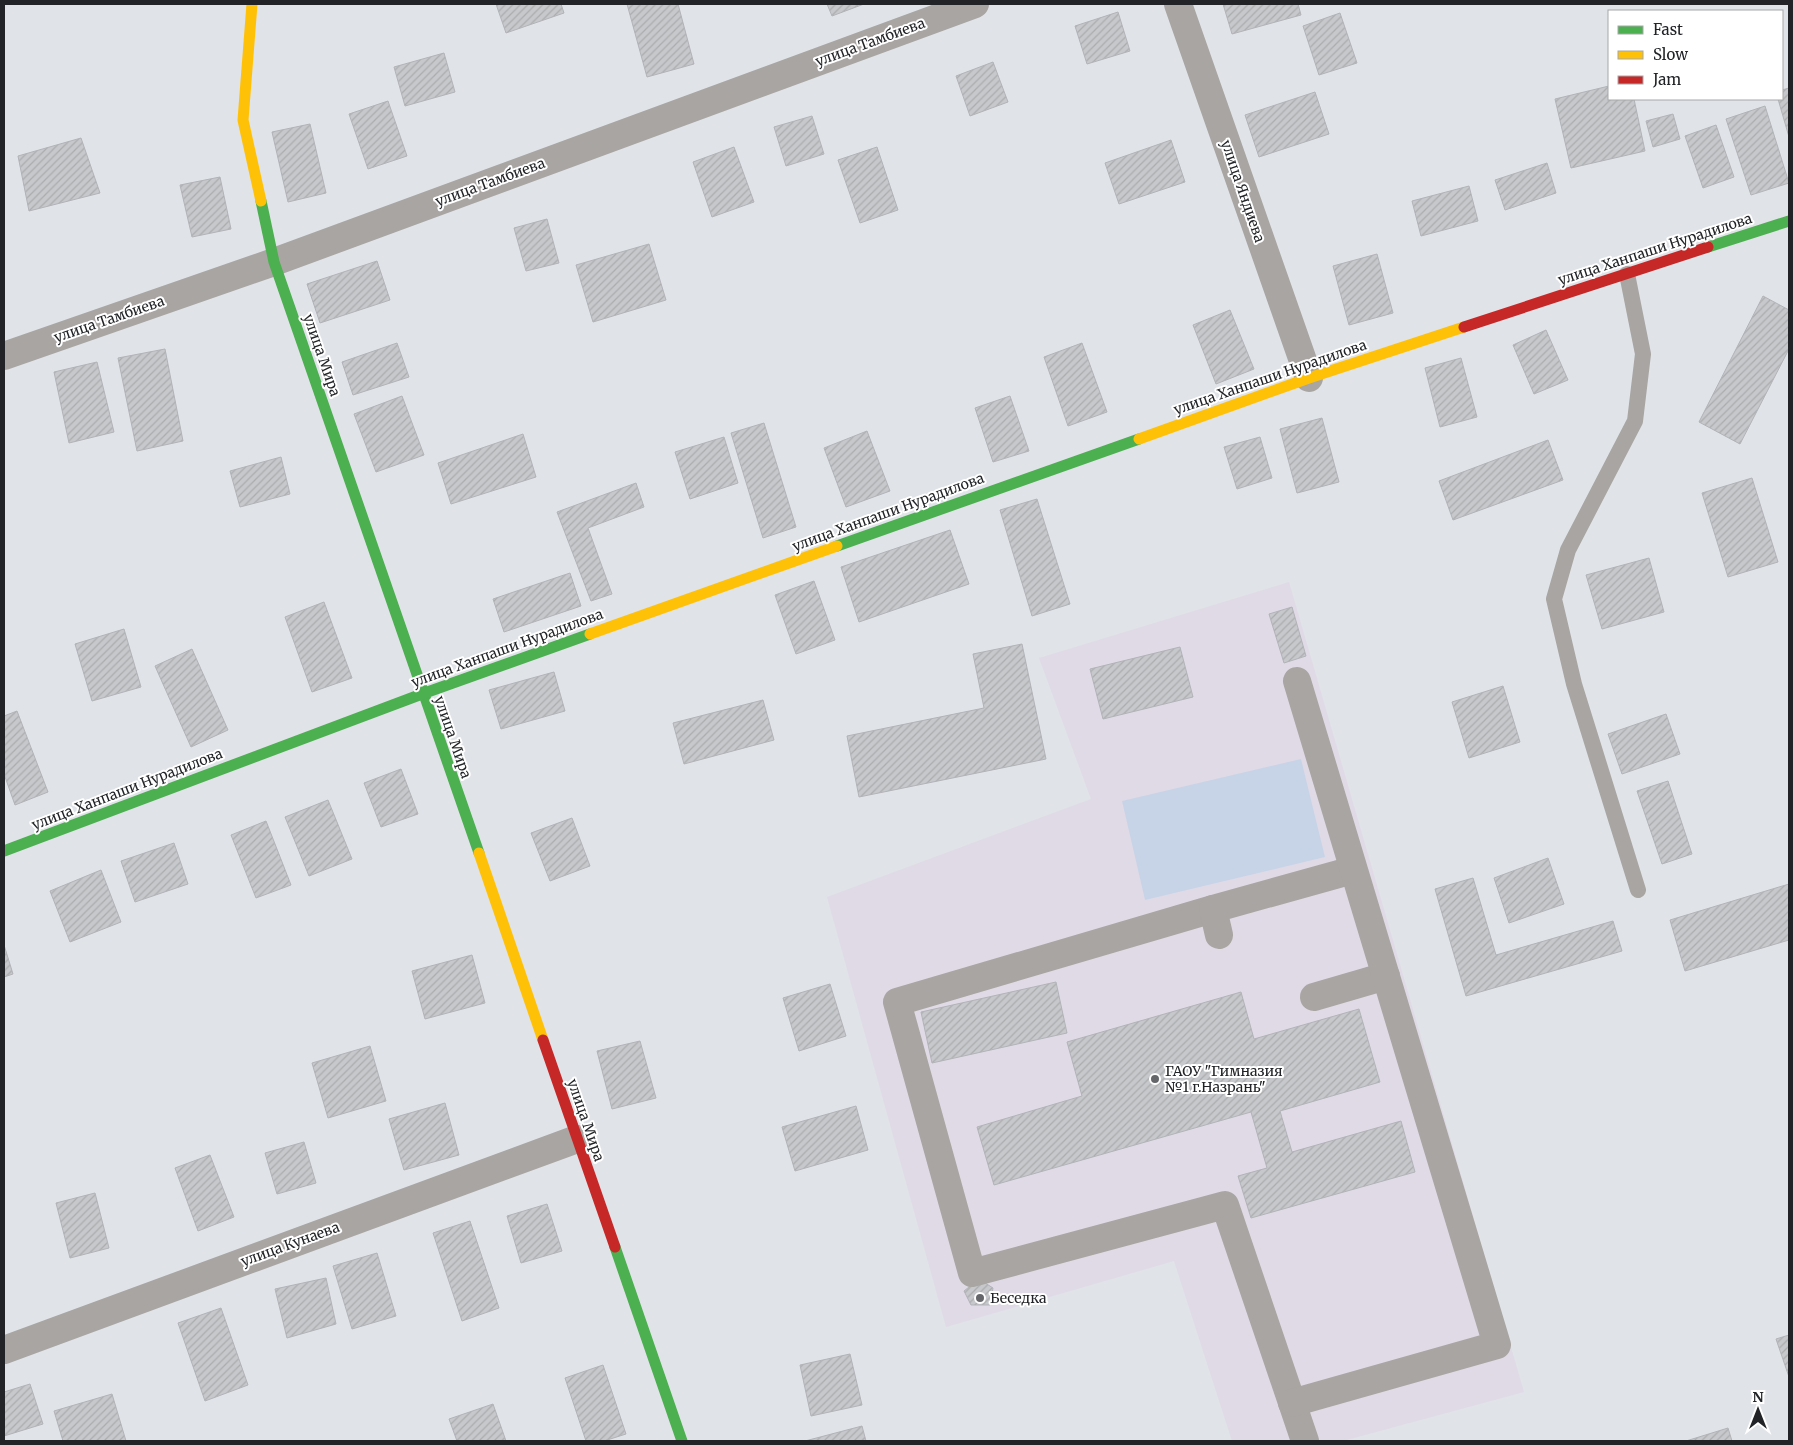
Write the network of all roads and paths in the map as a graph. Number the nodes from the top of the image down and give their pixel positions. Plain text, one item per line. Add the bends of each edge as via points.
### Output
1 (252, 4) edge
2 (975, 4) edge
3 (1178, 4) edge
4 (1789, 221) edge
5 (274, 262) junction
6 (1627, 274) junction
7 (4, 356) edge
8 (1309, 378) junction
9 (1296, 681) dead end
10 (422, 694) junction
11 (4, 851) edge
12 (1353, 870) junction
13 (1638, 890) dead end
14 (1386, 976) junction
15 (1314, 997) dead end
16 (577, 1139) junction
17 (4, 1350) edge
18 (1292, 1403) junction
19 (682, 1441) edge
20 (1305, 1441) edge

1 - 5 street, улица Мира via 243,120
2 - 5 street, улица Тамбиева
3 - 8 street, улица Яндиева
4 - 6 street, улица Ханпаши Нурадилова
5 - 7 street, улица Тамбиева
5 - 10 street, улица Мира
6 - 8 street, улица Ханпаши Нурадилова
6 - 13 lane via 1643,354 1635,421 1568,550 1554,599 1574,684
8 - 10 street, улица Ханпаши Нурадилова
9 - 12 street
10 - 11 street, улица Ханпаши Нурадилова
10 - 16 street, улица Мира
12 - 14 street
12 - 18 street via 1216,922 897,1002 972,1273 1225,1205
14 - 15 street
14 - 18 street via 1497,1345
16 - 17 street, улица Кунаева
16 - 19 street, улица Мира
18 - 20 street

